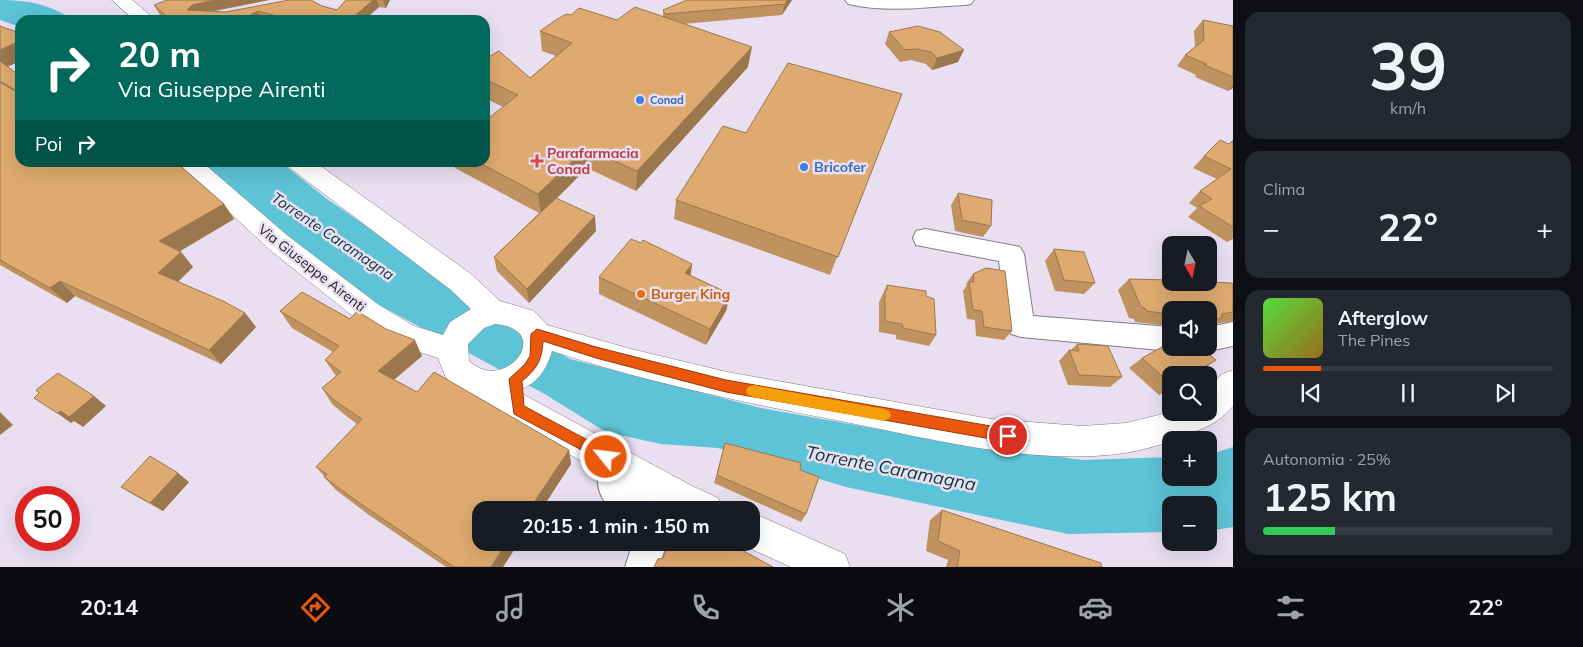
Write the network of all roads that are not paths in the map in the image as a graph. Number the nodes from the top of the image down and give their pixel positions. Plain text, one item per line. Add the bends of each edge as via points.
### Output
1 (121, 0) edge
2 (854, 0) edge
3 (964, 0) edge
4 (140, 15) edge
5 (193, 167) edge
6 (307, 170) edge
7 (925, 238) dead end
8 (493, 312) junction
9 (537, 334) junction
10 (1233, 334) edge
11 (1217, 337) edge
12 (1162, 338) edge
13 (452, 350) junction
14 (1233, 384) edge
15 (517, 394) junction
16 (1217, 401) edge
17 (1191, 421) edge
18 (615, 462) junction
19 (627, 501) edge
20 (687, 501) edge
21 (760, 534) edge
22 (647, 551) edge
23 (642, 567) edge
24 (832, 567) edge

1 - 4 main road
2 - 3 street via 892,4
5 - 13 main road, Via Giuseppe Airenti via 279,243 369,313 406,334
6 - 8 main road via 461,282
7 - 12 street via 1011,254 1020,326
8 - 9 main road via 520,316
8 - 13 main road via 481,315 460,329
9 - 15 main road via 536,357
9 - 17 main road via 726,386 972,431 1044,440 1119,439 1144,436
10 - 11 street
13 - 15 main road via 458,371 467,379
14 - 16 main road
15 - 18 main road
18 - 19 street via 611,481 616,492
18 - 20 main road
21 - 24 main road
22 - 23 street

